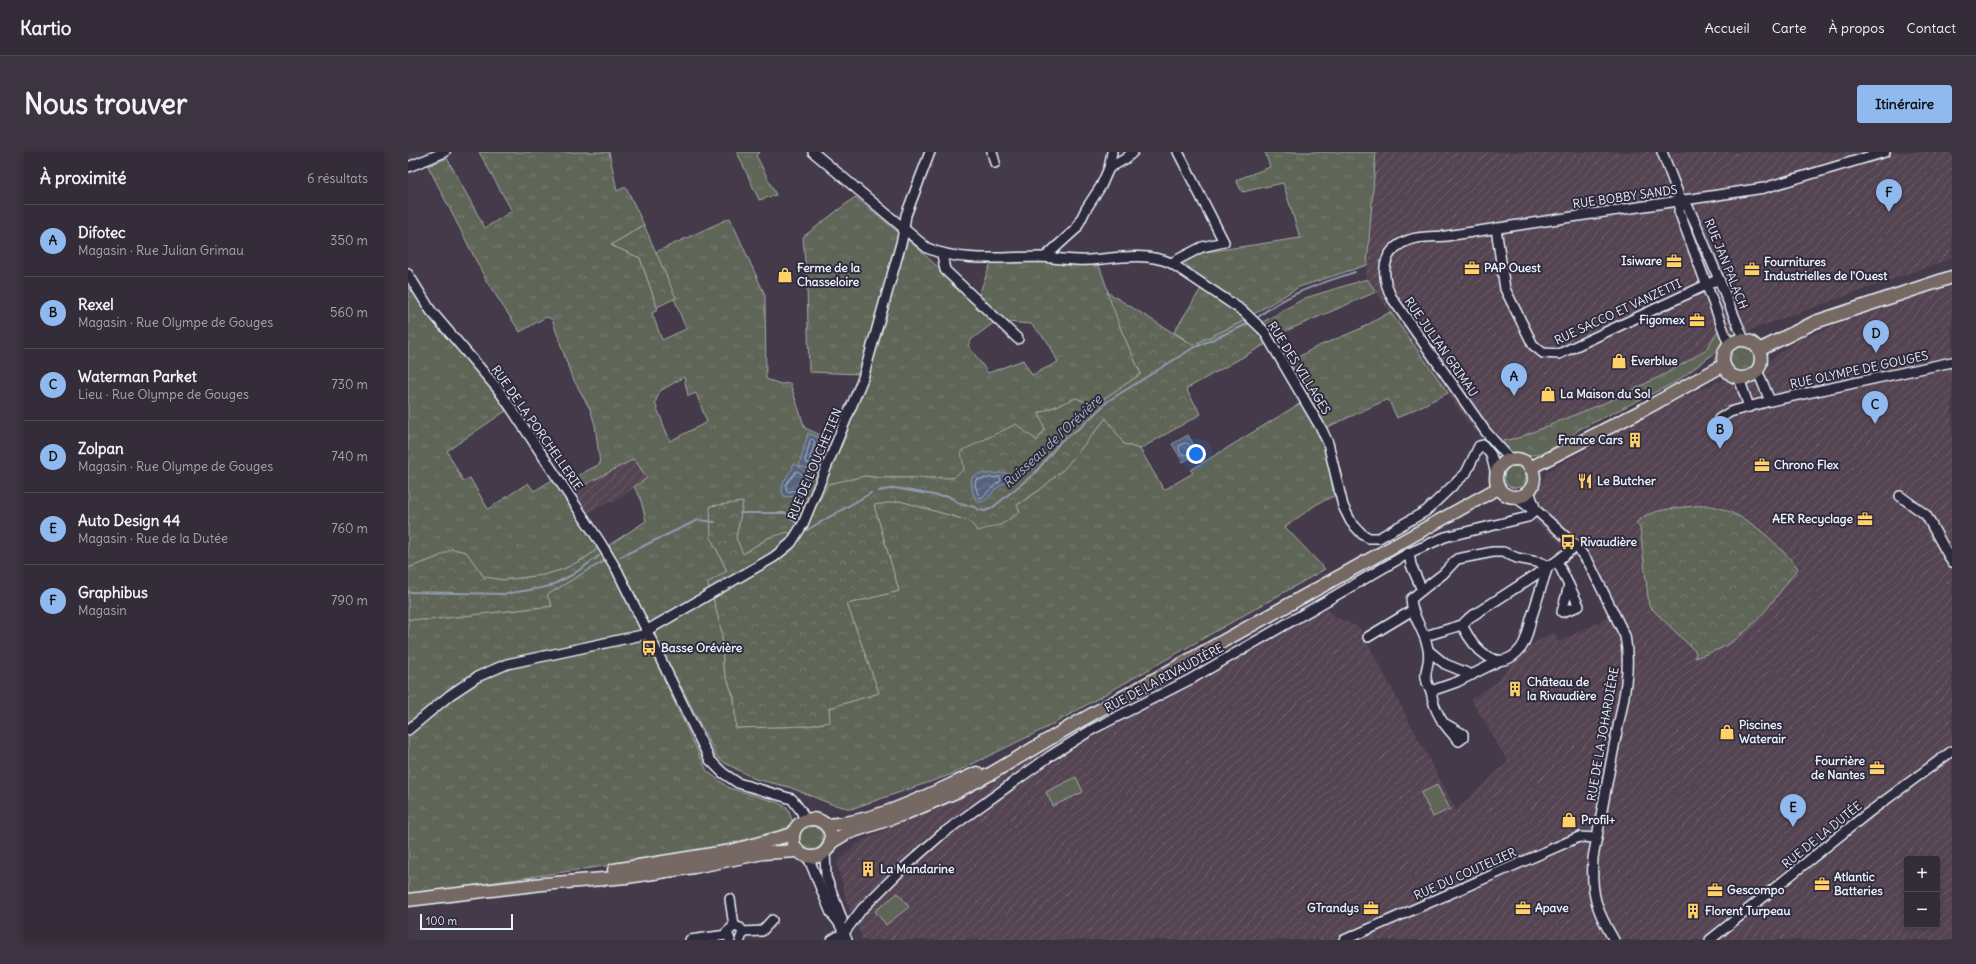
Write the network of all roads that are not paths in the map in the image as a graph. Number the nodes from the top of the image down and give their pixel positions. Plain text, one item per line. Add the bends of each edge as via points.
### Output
1 (445, 152) edge
2 (813, 152) edge
3 (930, 152) edge
4 (992, 152) edge
5 (1112, 152) edge
6 (1133, 152) edge
7 (1178, 152) edge
8 (1662, 152) edge
9 (1885, 152) edge
10 (995, 163) dead end
11 (408, 167) edge
12 (1109, 168) junction
13 (1681, 201) junction
14 (1496, 228) junction
15 (904, 229) junction
16 (942, 254) junction
17 (1045, 257) junction
18 (1171, 262) junction
19 (408, 274) edge
20 (1383, 274) joint
21 (1952, 277) edge
22 (1719, 279) junction
23 (1706, 284) junction
24 (1018, 339) dead end
25 (1744, 340) junction
26 (1729, 345) junction
27 (1759, 350) junction
28 (1952, 362) edge
29 (1724, 365) junction
30 (1757, 372) junction
31 (1739, 378) junction
32 (1770, 401) junction
33 (1749, 407) junction
34 (1719, 419) dead end
35 (1486, 432) junction
36 (1472, 458) junction
37 (1503, 466) junction
38 (1530, 468) junction
39 (1498, 488) junction
40 (1529, 491) junction
41 (1900, 496) dead end
42 (1515, 497) junction
43 (1536, 510) junction
44 (1576, 546) junction
45 (1409, 554) junction
46 (1557, 561) junction
47 (1952, 562) edge
48 (1548, 566) junction
49 (1569, 585) dead end
50 (1422, 590) junction
51 (1411, 611) junction
52 (1462, 625) junction
53 (647, 633) junction
54 (1425, 636) junction
55 (1368, 637) dead end
56 (1429, 651) junction
57 (1499, 661) junction
58 (1472, 675) junction
59 (1431, 691) junction
60 (1442, 722) dead end
61 (408, 730) edge
62 (1052, 737) junction
63 (1952, 751) edge
64 (805, 820) junction
65 (826, 825) junction
66 (793, 834) junction
67 (1597, 838) junction
68 (828, 848) junction
69 (803, 854) junction
70 (542, 884) junction
71 (447, 895) junction
72 (730, 899) dead end
73 (408, 900) edge
74 (408, 905) edge
75 (772, 920) dead end
76 (839, 923) junction
77 (734, 926) junction
78 (742, 936) edge
79 (728, 937) edge
80 (846, 937) edge
81 (690, 940) edge
82 (832, 940) edge
83 (1344, 940) edge
84 (1614, 940) edge
85 (1710, 940) edge

1 - 11 street
2 - 15 street, RUE DES VILLAGES
3 - 15 street, RUE DE L'OUCHETIEN via 906,215
4 - 10 street
5 - 12 street
6 - 12 street
7 - 18 street via 1224,242 1202,247
8 - 13 street, RUE JAN PALACH
9 - 13 street, RUE BOBBY SANDS via 1764,188
12 - 17 street via 1076,229
13 - 14 street, RUE BOBBY SANDS
13 - 22 street, RUE JAN PALACH via 1688,207
13 - 23 street, RUE JAN PALACH via 1679,211
14 - 20 street, RUE BOBBY SANDS via 1410,240 1395,248 1387,260
14 - 23 street, RUE SACCO ET VANZETTI via 1505,289 1533,345 1543,353 1559,354
15 - 16 street, RUE DES VILLAGES via 927,248
15 - 53 street, RUE DE L'OUCHETIEN via 863,378 803,524 792,543 774,558
16 - 17 street, RUE DES VILLAGES via 959,257
16 - 24 street via 945,270
17 - 18 street, RUE DES VILLAGES via 1087,260 1141,257 1161,258
18 - 36 street, RUE DES VILLAGES via 1243,311 1264,331 1322,430 1328,443 1342,506 1362,534 1369,538 1379,538 1426,511 1466,472
19 - 53 street, RUE DE LA PORCHELLERIE via 431,311 511,408 613,562
20 - 35 street, RUE JULIAN GRIMAU via 1392,298
21 - 27 main road via 1815,322
22 - 23 street, RUE SACCO ET VANZETTI
22 - 25 street, RUE JAN PALACH
23 - 26 street, RUE JAN PALACH
25 - 26 main road
25 - 27 main road via 1752,342
26 - 29 main road via 1723,356
27 - 30 main road via 1762,361
28 - 32 street, RUE OLYMPE DE GOUGES
29 - 31 main road via 1730,374
29 - 38 main road
30 - 31 main road
30 - 32 street
31 - 33 street
32 - 33 street, RUE OLYMPE DE GOUGES
33 - 34 street, RUE OLYMPE DE GOUGES via 1730,412
35 - 36 street via 1474,444
35 - 37 street, RUE JULIAN GRIMAU
36 - 37 street via 1479,446 1484,445
37 - 38 main road via 1522,461
37 - 39 main road
38 - 40 main road via 1533,481
39 - 42 main road via 1504,494
39 - 62 main road
40 - 42 main road
40 - 43 street, RUE DE LA JOHARDIÈRE
41 - 47 street via 1926,515
42 - 43 street, RUE DE LA JOHARDIÈRE
43 - 44 street, RUE DE LA JOHARDIÈRE
43 - 45 street, RUE DE LA RIVAUDIÈRE via 1528,517 1445,537
44 - 46 street
44 - 67 street, RUE DE LA JOHARDIÈRE via 1589,562 1625,636 1628,660
45 - 50 street
45 - 80 street, RUE DE LA RIVAUDIÈRE via 1191,680 1107,722 1050,756 963,818 926,848 862,909
46 - 48 street
46 - 49 street
48 - 50 street via 1503,552 1457,558 1444,574
48 - 52 street
48 - 57 street via 1521,647 1508,658
50 - 51 street via 1411,599
51 - 54 street
51 - 55 street
52 - 54 street
52 - 57 street via 1482,654
53 - 61 street, RUE DE L'OUCHETIEN via 507,664 477,677 450,695
53 - 64 street, RUE DE LA PORCHELLERIE via 703,749 713,764 738,783 792,799
54 - 56 street
56 - 58 street via 1445,664
56 - 59 street via 1425,677
57 - 58 street
58 - 59 street
59 - 60 street via 1434,707
62 - 65 main road via 902,805 844,824
62 - 68 main road via 956,792 904,814 845,834
63 - 85 street, RUE DE LA DUTÉE via 1868,813
64 - 65 main road via 819,820
64 - 66 main road via 796,827
65 - 68 main road via 831,835
66 - 69 main road via 793,843
66 - 70 main road via 731,851
67 - 83 street, RUE DU COUTELIER via 1579,837
67 - 84 street, RUE DE LA JOHARDIÈRE via 1592,876 1594,898 1602,921
68 - 69 main road via 820,856
68 - 76 street via 826,877 842,919
69 - 70 main road via 763,853 627,877
69 - 76 street via 831,913
70 - 71 main road
71 - 73 main road
71 - 74 main road
72 - 77 street
75 - 78 street via 762,930
76 - 80 street
77 - 78 street via 740,928
77 - 79 street via 729,929
79 - 81 street
80 - 82 street

